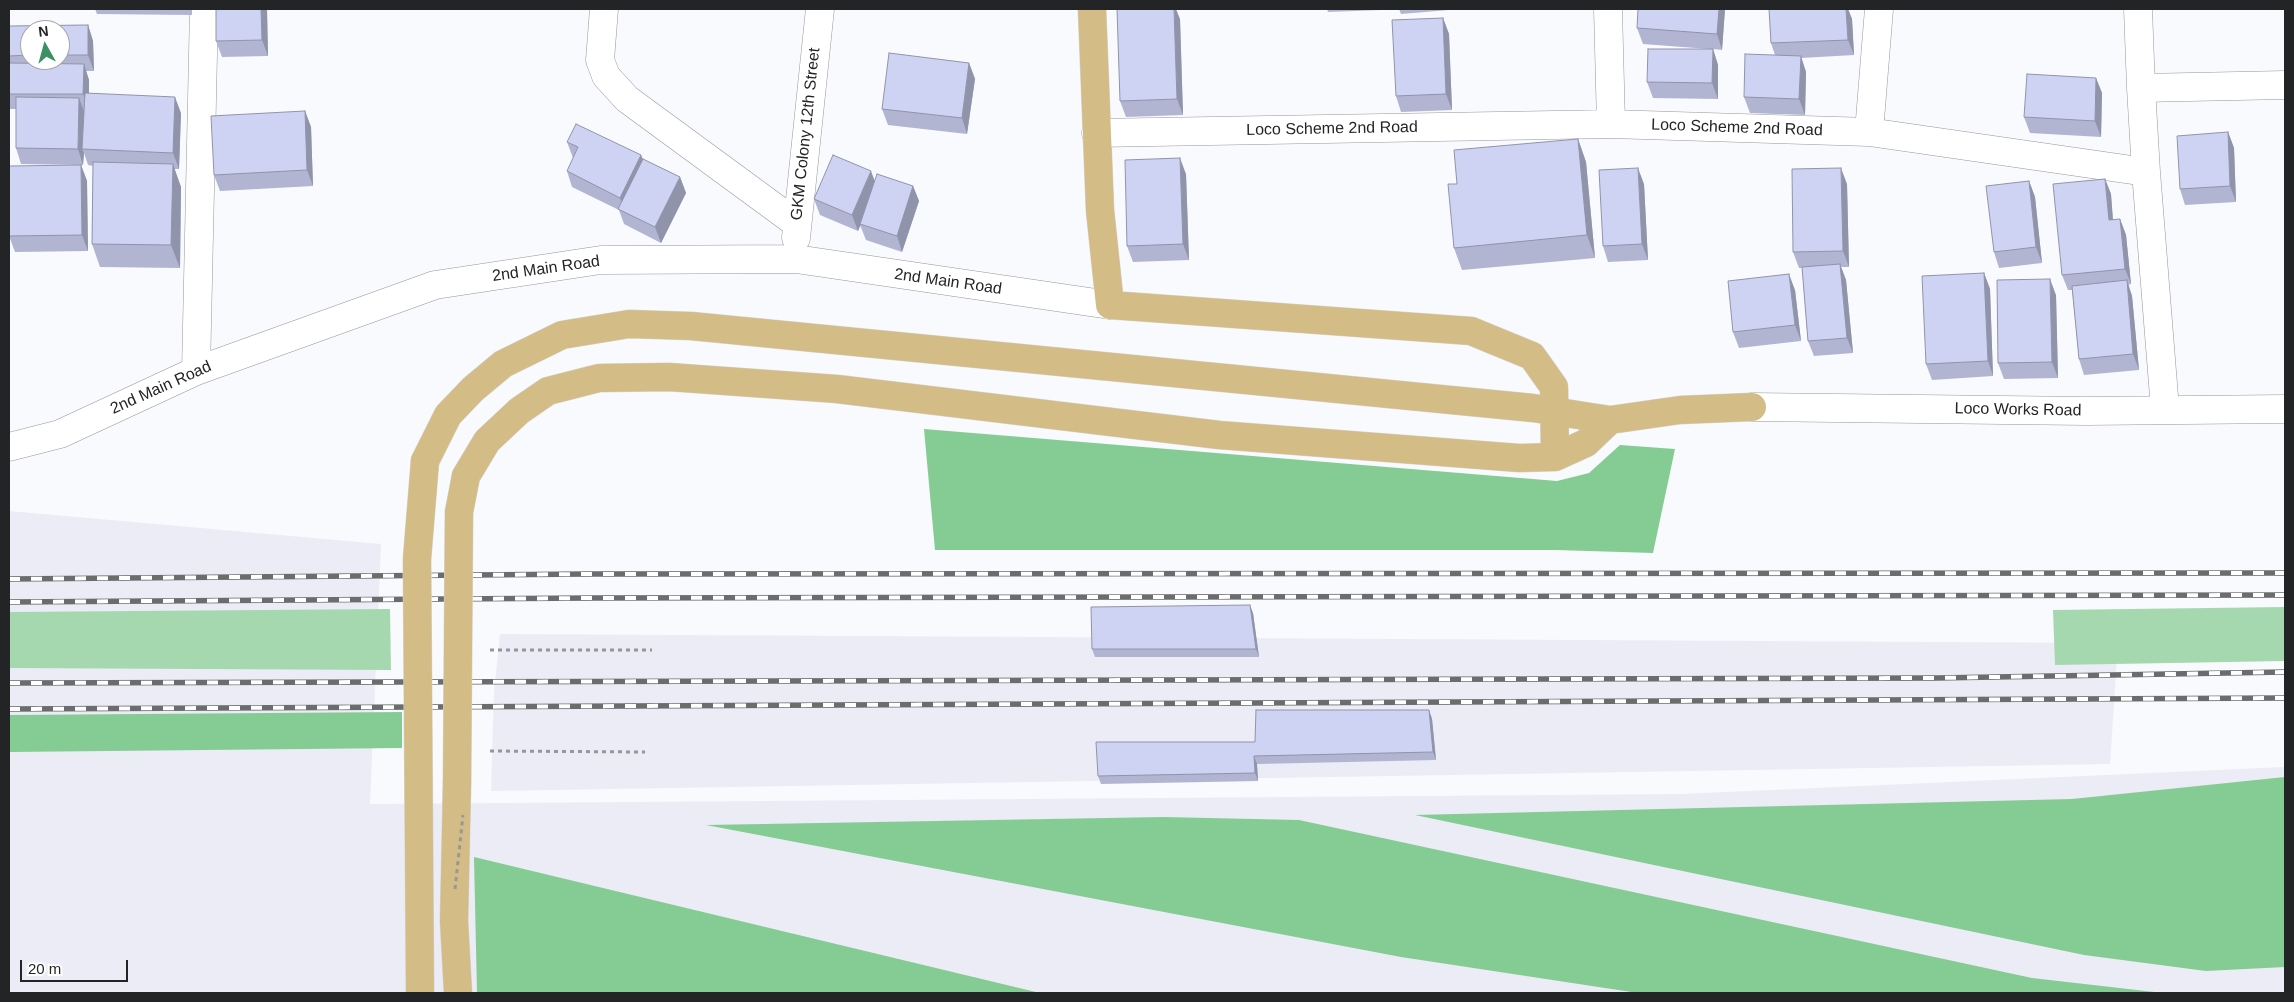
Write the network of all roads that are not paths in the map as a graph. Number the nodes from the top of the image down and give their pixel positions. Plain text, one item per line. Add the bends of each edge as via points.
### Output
1 (204, 9) edge
2 (604, 9) edge
3 (820, 9) edge
4 (1092, 9) edge
5 (1608, 9) edge
6 (1879, 9) edge
7 (2138, 9) edge
8 (2285, 85) edge
9 (2141, 88) junction
10 (1611, 124) junction
11 (1869, 132) junction
12 (1096, 133) junction
13 (2146, 172) junction
14 (796, 223) junction
15 (796, 259) junction
16 (1110, 305) junction
17 (196, 371) junction
18 (1752, 407) joint
19 (2165, 409) junction
20 (2285, 409) edge
21 (1554, 411) junction
22 (1610, 420) junction
23 (9, 447) edge
24 (1555, 457) junction
25 (420, 993) edge
26 (458, 993) edge

1 - 17 street
2 - 14 street via 600,60 606,76 627,98
3 - 14 street, GKM Colony 12th Street
4 - 12 main road
5 - 10 street
6 - 11 street
7 - 9 street
8 - 9 street
9 - 13 street
10 - 11 street, Loco Scheme 2nd Road
10 - 12 street, Loco Scheme 2nd Road
11 - 13 street, Loco Scheme 2nd Road
12 - 16 main road
13 - 19 street
14 - 15 street, GKM Colony 12th Street
15 - 16 street, 2nd Main Road
15 - 17 street, 2nd Main Road via 601,260 436,286
16 - 21 main road via 1471,331 1532,356 1554,387
17 - 23 street, 2nd Main Road via 60,434
18 - 19 street, Loco Works Road
18 - 22 main road via 1680,410
19 - 20 street, Loco Works Road
21 - 22 main road
21 - 24 main road
21 - 25 main road, bridge via 711,328 629,324 562,335 503,364 448,415 425,461 417,559
22 - 24 main road via 1586,443
24 - 26 main road, bridge via 1519,458 1219,436 837,389 669,377 599,378 548,391 519,411 487,441 466,476 459,512 454,921

